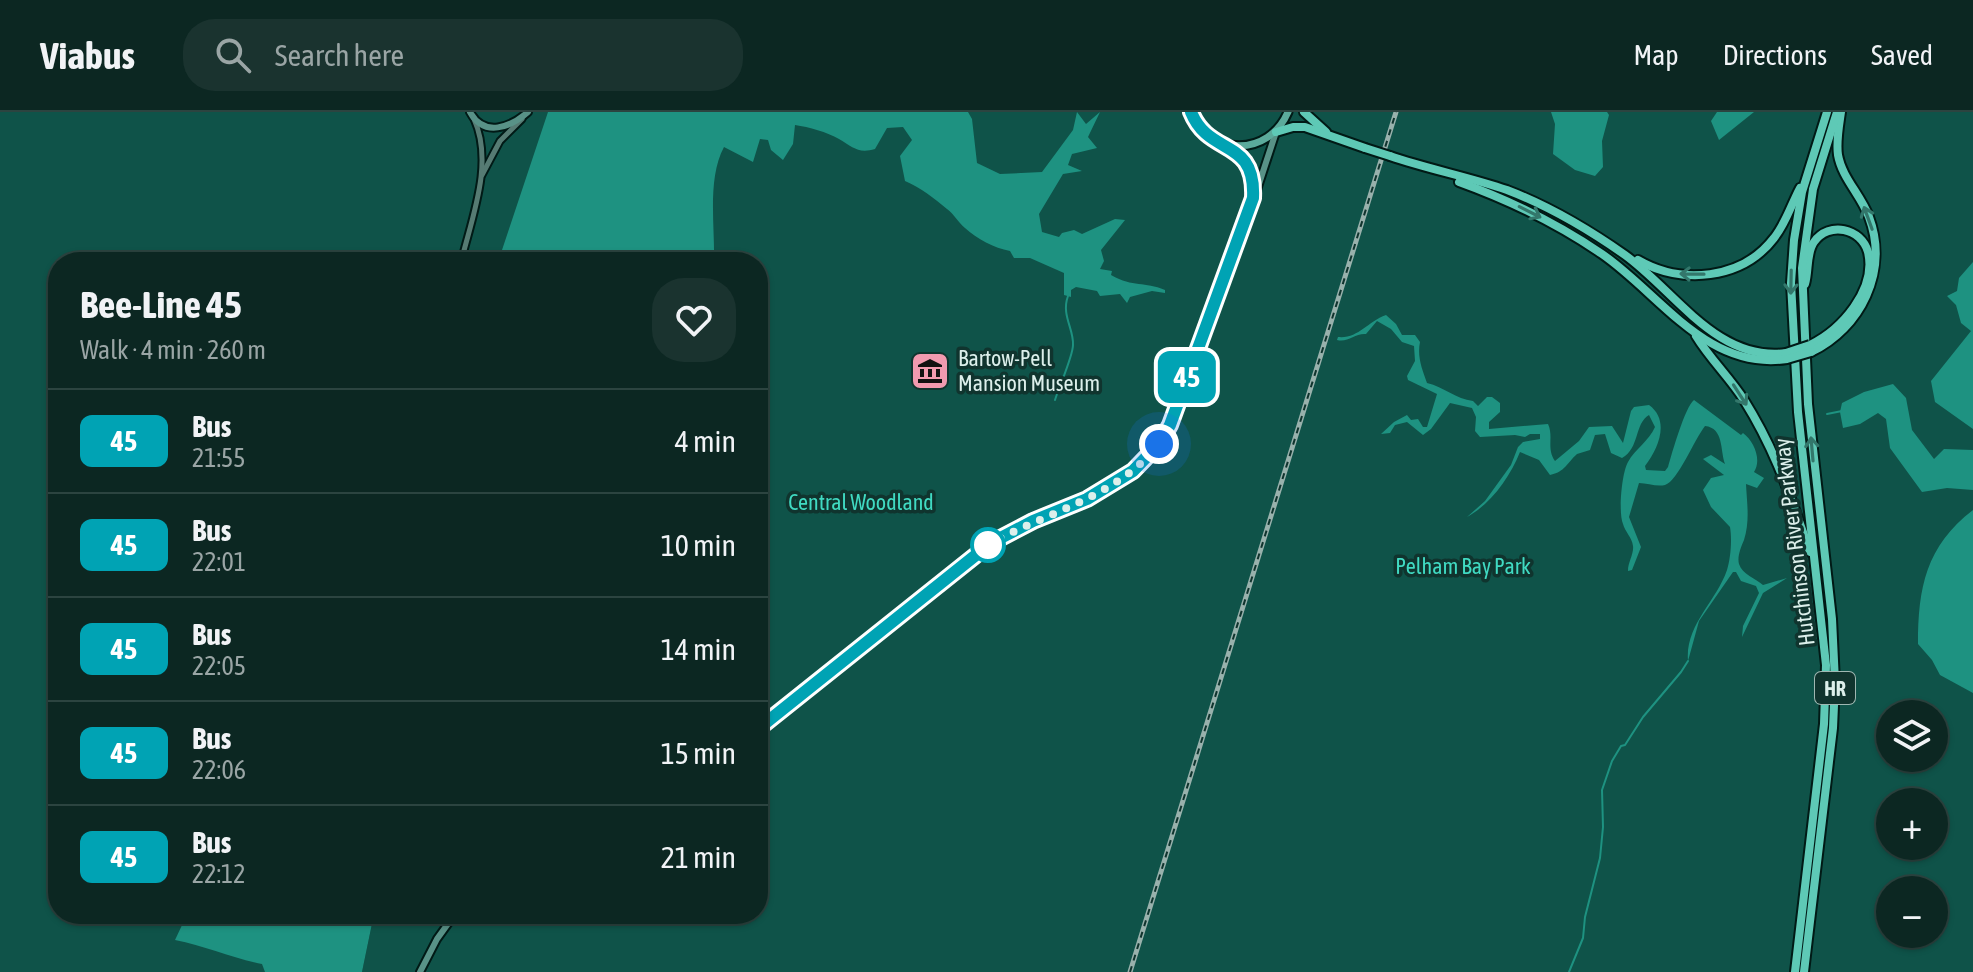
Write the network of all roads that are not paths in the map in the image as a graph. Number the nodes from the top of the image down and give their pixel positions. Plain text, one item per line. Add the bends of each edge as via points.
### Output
1 (1191, 112) edge
2 (1288, 112) edge
3 (1304, 112) edge
4 (1827, 112) edge
5 (1839, 112) edge
6 (526, 113) edge
7 (471, 114) edge
8 (1276, 132) junction
9 (1333, 137) junction
10 (1219, 143) junction
11 (1433, 170) junction
12 (1805, 177) junction
13 (480, 180) junction
14 (1253, 198) junction
15 (1615, 248) junction
16 (463, 252) edge
17 (1802, 296) junction
18 (1693, 332) junction
19 (1810, 349) junction
20 (1786, 356) junction
21 (1817, 573) junction
22 (768, 721) edge
23 (448, 924) edge
24 (420, 972) edge
25 (1795, 972) edge
26 (1804, 972) edge

1 - 10 main road via 1202,131
2 - 8 main road
3 - 9 highway
4 - 12 highway, Hutchinson River Parkway / HR
5 - 17 highway, Hutchinson River Parkway / HR via 1812,197
19 -> 5 highway via 1836,337 1854,318 1875,266 1868,215 1839,157
6 - 7 main road via 498,129
6 - 13 street via 496,146
7 - 13 street via 483,147
8 - 9 highway via 1298,126
8 - 10 main road via 1251,146
8 - 14 main road
9 - 11 highway, bridge
10 - 14 main road via 1249,165
11 - 15 highway via 1530,200
11 -> 18 highway via 1574,236 1630,274
12 -> 15 highway via 1774,239 1727,270 1669,272
12 -> 21 highway, Hutchinson River Parkway / HR via 1794,240 1791,312
13 - 16 street
14 - 22 main road via 1170,425 1152,453 1108,488 991,543
15 - 20 highway via 1728,342 1754,353
17 - 19 highway via 1817,238 1841,229 1861,239 1869,261 1859,298 1841,324
26 -> 17 highway, Hutchinson River Parkway / HR via 1835,670 1811,448
18 - 20 highway via 1741,357 1763,361
18 -> 21 highway via 1735,387 1771,449
19 - 20 highway, bridge
21 - 25 highway, Hutchinson River Parkway / HR via 1826,651 1825,702
23 - 24 main road

